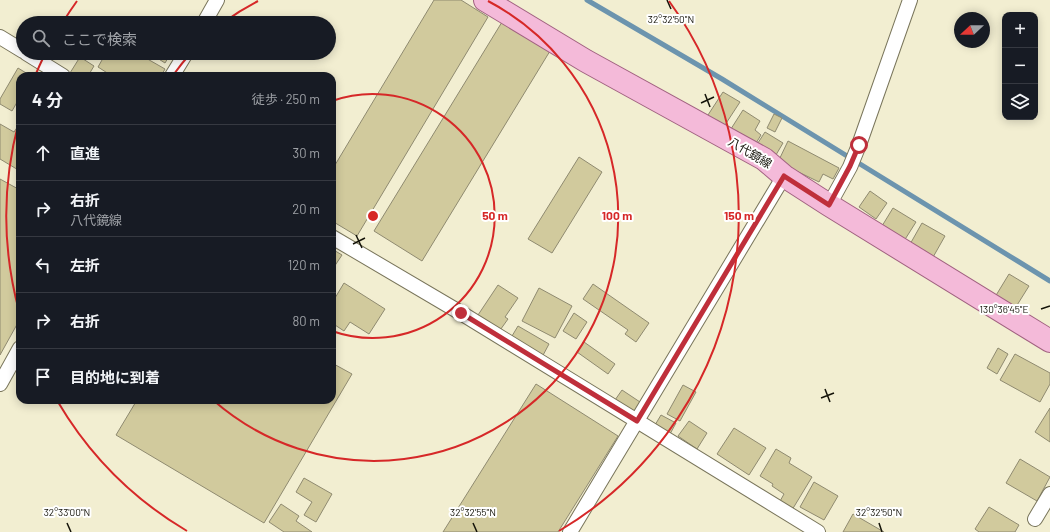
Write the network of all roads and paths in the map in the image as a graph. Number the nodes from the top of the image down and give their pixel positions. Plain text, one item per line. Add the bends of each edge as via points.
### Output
1 (217, 0) edge
2 (485, 0) edge
3 (910, 0) edge
4 (208, 16) edge
5 (0, 37) edge
6 (16, 47) edge
7 (37, 60) edge
8 (182, 60) edge
9 (57, 72) edge
10 (174, 72) edge
11 (784, 176) junction
12 (829, 205) junction
13 (336, 239) edge
14 (1050, 341) edge
15 (16, 355) edge
16 (0, 384) edge
17 (637, 421) junction
18 (1050, 494) edge
19 (1035, 519) dead end
20 (570, 532) edge
21 (818, 532) edge

1 - 4 street
2 - 11 main road, 八代鏡線 via 586,61 764,159
3 - 12 street via 859,145
5 - 6 street
7 - 9 street
8 - 10 street
11 - 12 main road, 八代鏡線
11 - 17 street
12 - 14 main road, 八代鏡線
13 - 17 street
15 - 16 street
17 - 20 street
17 - 21 street
18 - 19 street

